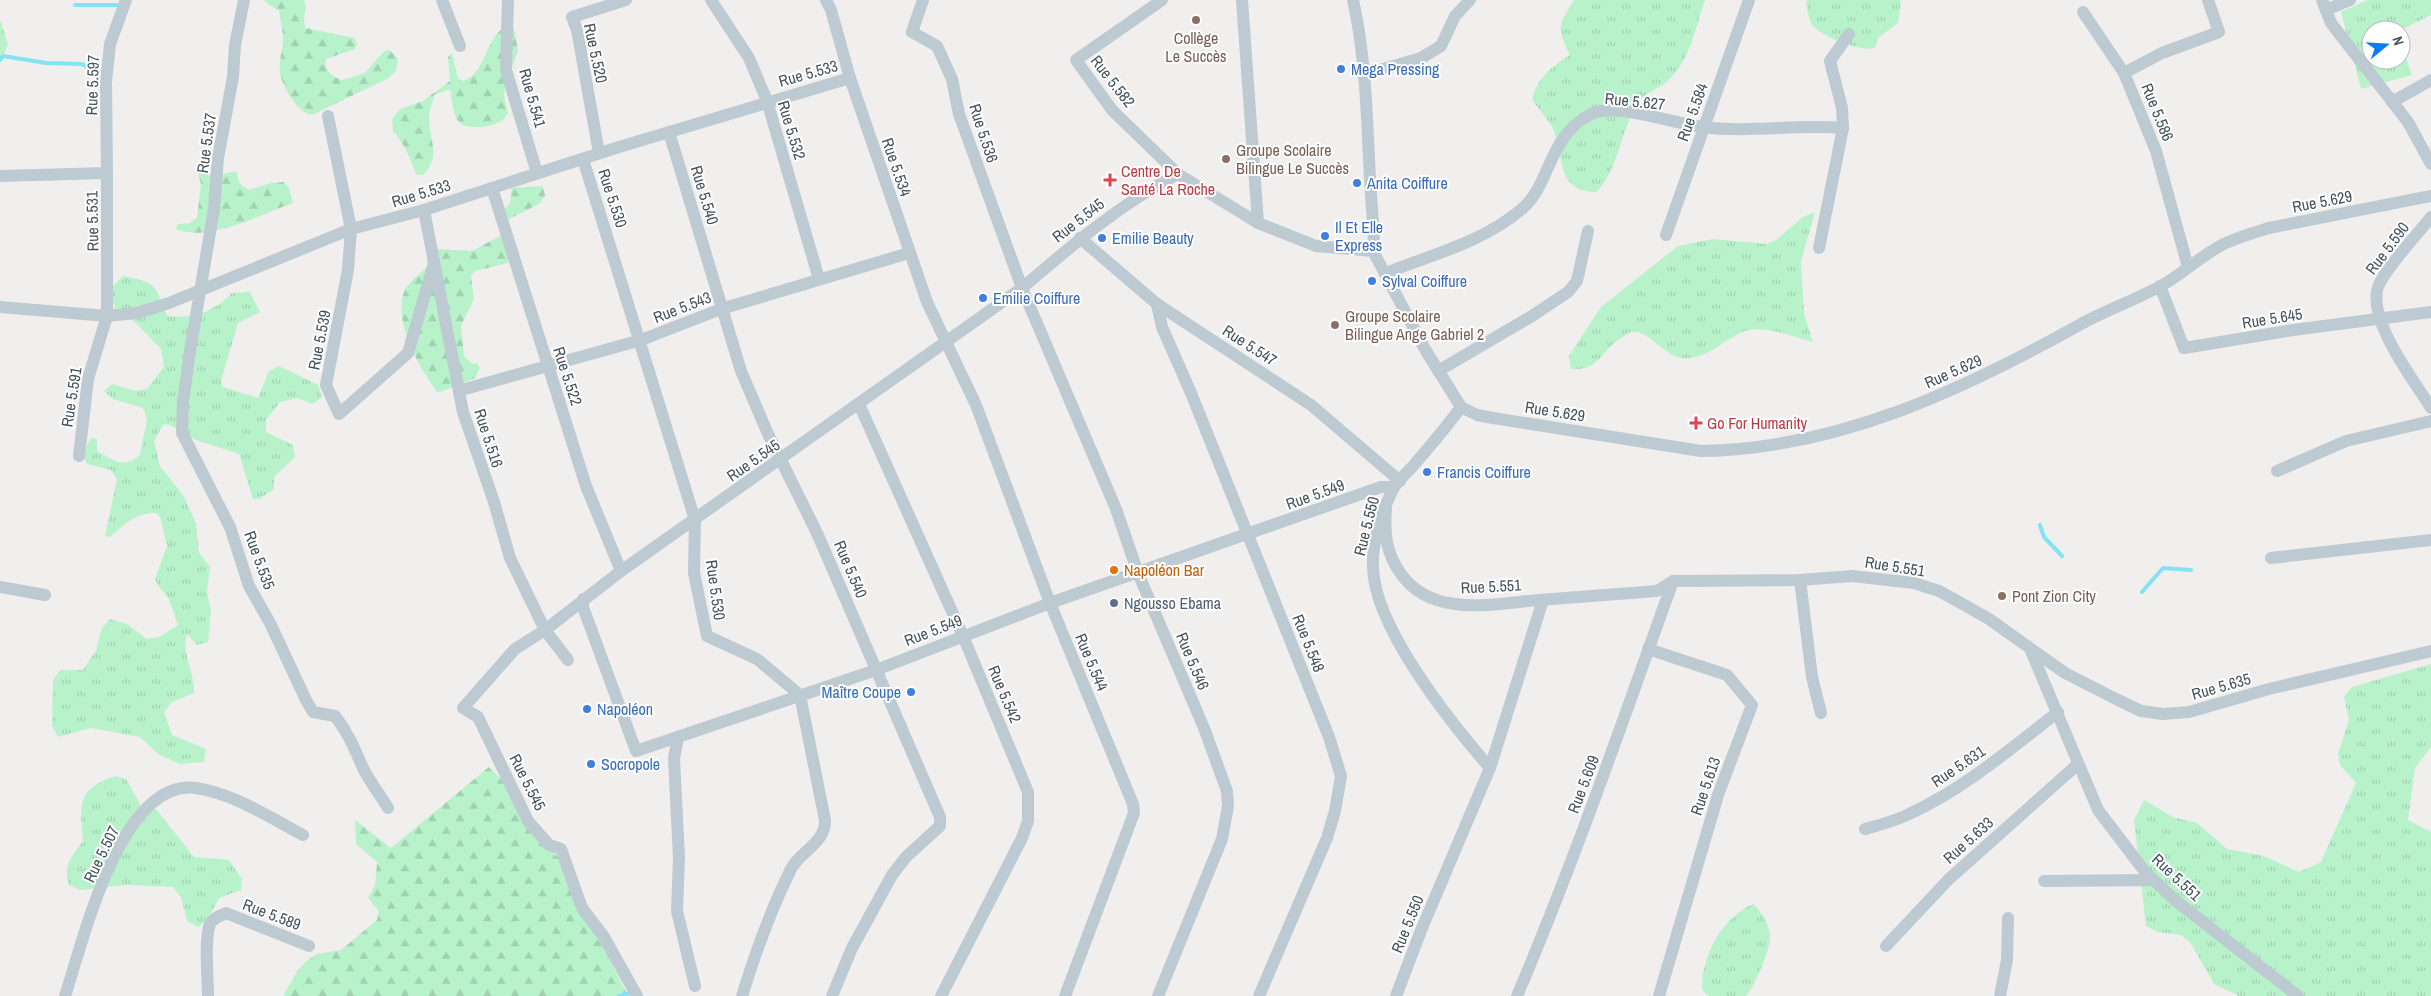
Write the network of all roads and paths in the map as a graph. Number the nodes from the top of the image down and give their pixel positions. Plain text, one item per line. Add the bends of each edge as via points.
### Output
1 (126, 0) edge
2 (244, 0) edge
3 (442, 0) edge
4 (508, 0) edge
5 (626, 0) edge
6 (711, 0) edge
7 (826, 0) edge
8 (923, 0) edge
9 (1162, 0) edge
10 (1242, 0) edge
11 (1353, 0) edge
12 (1470, 0) edge
13 (1749, 0) edge
14 (2208, 0) edge
15 (2350, 0) edge
16 (2324, 5) edge
17 (2082, 12) dead end
18 (1849, 34) dead end
19 (460, 46) dead end
20 (2124, 73) junction
21 (1363, 75) junction
22 (850, 78) junction
23 (2431, 80) edge
24 (767, 101) junction
25 (2392, 102) junction
26 (328, 116) dead end
27 (1704, 127) junction
28 (1843, 128) junction
29 (669, 132) junction
30 (599, 153) junction
31 (583, 159) junction
32 (2431, 164) edge
33 (107, 173) junction
34 (537, 173) junction
35 (1178, 174) junction
36 (0, 176) edge
37 (492, 188) junction
38 (2431, 196) edge
39 (424, 210) junction
40 (2431, 217) edge
41 (1258, 223) junction
42 (351, 230) junction
43 (1588, 231) dead end
44 (1666, 235) dead end
45 (1080, 238) junction
46 (1819, 248) dead end
47 (1373, 251) junction
48 (909, 254) junction
49 (434, 263) junction
50 (2188, 267) junction
51 (1386, 273) junction
52 (820, 279) junction
53 (2160, 286) junction
54 (1022, 288) junction
55 (201, 291) junction
56 (1157, 304) junction
57 (0, 307) edge
58 (721, 309) junction
59 (2431, 312) edge
60 (107, 316) junction
61 (2380, 320) junction
62 (641, 340) junction
63 (945, 343) junction
64 (548, 367) junction
65 (1438, 372) junction
66 (465, 389) dead end
67 (859, 404) junction
68 (1461, 407) junction
69 (2431, 408) edge
70 (2431, 421) edge
71 (79, 456) dead end
72 (782, 459) junction
73 (2277, 471) dead end
74 (1397, 484) junction
75 (1386, 509) junction
76 (695, 520) junction
77 (1248, 535) junction
78 (2431, 540) edge
79 (2271, 558) dead end
80 (621, 571) junction
81 (1138, 573) junction
82 (1800, 580) junction
83 (1673, 581) junction
84 (0, 587) edge
85 (45, 595) dead end
86 (584, 599) junction
87 (1543, 600) junction
88 (1050, 603) junction
89 (544, 630) junction
90 (963, 636) junction
91 (1648, 649) junction
92 (2031, 651) junction
93 (2431, 651) edge
94 (568, 660) dead end
95 (876, 670) junction
96 (800, 696) junction
97 (2058, 712) junction
98 (1821, 713) dead end
99 (678, 738) junction
100 (2078, 764) junction
101 (1490, 768) junction
102 (388, 808) dead end
103 (1865, 829) dead end
104 (303, 835) dead end
105 (2154, 880) junction
106 (2044, 881) dead end
107 (2008, 918) dead end
108 (309, 946) dead end
109 (1886, 946) dead end
110 (695, 986) dead end
111 (1399, 995) edge
112 (2294, 995) edge
113 (65, 996) edge
114 (208, 996) edge
115 (636, 996) edge
116 (742, 996) edge
117 (832, 996) edge
118 (941, 996) edge
119 (1065, 996) edge
120 (1158, 996) edge
121 (1259, 996) edge
122 (1517, 996) edge
123 (1659, 996) edge
124 (2000, 996) edge

1 - 33 street, Rue 5.597 via 110,44 106,82
2 - 55 street, Rue 5.537 via 218,158
3 - 19 street
4 - 34 street, Rue 5.541 via 506,70
5 - 30 street, Rue 5.520 via 572,17
6 - 24 street, Rue 5.532 via 749,58
7 - 22 street, Rue 5.534
8 - 54 street, Rue 5.536 via 912,32 937,46 952,79 959,114
9 - 35 street, Rue 5.582 via 1076,60 1112,110
10 - 41 street
11 - 21 street
12 - 21 street via 1455,16 1441,46 1421,58
13 - 27 street, Rue 5.584
14 - 20 street, Rue 5.586 via 2219,32 2162,53
15 - 16 street
16 - 25 street via 2331,23
17 - 20 street
18 - 28 street via 1830,61 1842,108
20 - 50 street, Rue 5.586 via 2156,151
21 - 47 street
22 - 24 street, Rue 5.533
22 - 48 street, Rue 5.534
23 - 25 street
24 - 29 street, Rue 5.533
24 - 52 street, Rue 5.532
25 - 32 street via 2408,122
26 - 42 street, Rue 5.539
27 - 28 street, Rue 5.627
27 - 44 street, Rue 5.584
27 - 51 street, Rue 5.627 via 1634,113 1605,110 1591,114 1562,139 1524,207 1480,235
28 - 46 street
29 - 30 street, Rue 5.533
29 - 58 street, Rue 5.540
30 - 31 street, Rue 5.533
31 - 34 street, Rue 5.533
31 - 62 street, Rue 5.530
33 - 36 street, Rue 5.531
33 - 60 street, Rue 5.531
34 - 37 street, Rue 5.533
35 - 41 street
35 - 45 street, Rue 5.545 via 1135,197
37 - 39 street, Rue 5.533
37 - 64 street, Rue 5.522
38 - 50 street, Rue 5.629 via 2262,230 2219,246
39 - 42 street, Rue 5.533
39 - 49 street, Rue 5.516
40 - 61 street, Rue 5.590 via 2384,274 2377,288
41 - 47 street via 1316,246
42 - 49 street, Rue 5.539 via 348,270 326,385 339,414 408,353
42 - 55 street, Rue 5.533
43 - 65 street via 1578,281 1568,292
45 - 54 street, Rue 5.545
45 - 56 street, Rue 5.547
47 - 51 street
48 - 52 street, Rue 5.543
48 - 63 street, Rue 5.534
49 - 89 street, Rue 5.516 via 463,412 510,558
50 - 53 street, Rue 5.629
51 - 65 street
52 - 58 street, Rue 5.543
53 - 61 street, Rue 5.645 via 2184,348
53 - 68 street, Rue 5.629 via 1991,373 1938,396 1826,436 1783,444 1733,451 1679,449 1477,415
54 - 63 street, Rue 5.545
54 - 81 street, Rue 5.546 via 1116,509
55 - 60 street, Rue 5.533 via 137,313
55 - 102 street, Rue 5.535 via 183,402 182,433 230,526 248,586 270,623 306,700 313,712 335,716
56 - 74 street, Rue 5.547 via 1311,405
56 - 77 street, Rue 5.548 via 1162,327
57 - 60 street, Rue 5.533
58 - 62 street, Rue 5.543
58 - 72 street, Rue 5.540 via 741,371
59 - 61 street, Rue 5.645
60 - 71 street, Rue 5.591 via 88,379
61 - 69 street, Rue 5.590 via 2394,350
62 - 64 street, Rue 5.543
62 - 76 street, Rue 5.530
63 - 67 street, Rue 5.545
63 - 88 street, Rue 5.544 via 976,405
64 - 66 street, Rue 5.543
64 - 80 street, Rue 5.522 via 586,486
65 - 68 street
67 - 72 street, Rue 5.545
67 - 90 street, Rue 5.542
68 - 74 street, Rue 5.550
70 - 73 street via 2346,441
72 - 76 street, Rue 5.545
72 - 95 street, Rue 5.540
74 - 75 street, Rue 5.550
74 - 77 street, Rue 5.549
75 - 87 street, Rue 5.551 via 1387,549 1404,578 1417,591 1434,600 1469,606
75 - 101 street, Rue 5.550 via 1375,545 1373,566 1374,582 1390,623 1439,705
76 - 80 street, Rue 5.545
76 - 96 street, Rue 5.530 via 694,573 707,636 757,659
77 - 81 street, Rue 5.549
77 - 121 street, Rue 5.548 via 1329,737 1341,776 1340,794 1327,838
78 - 79 street
80 - 86 street, Rue 5.545
81 - 88 street, Rue 5.549
81 - 120 street, Rue 5.546 via 1223,776 1228,806 1222,839
82 - 83 street, Rue 5.551
82 - 92 street, Rue 5.551 via 1852,576 1914,583 1939,591 1982,615
82 - 98 street via 1812,678
83 - 87 street, Rue 5.551 via 1657,591
83 - 91 street, Rue 5.609
84 - 85 street
86 - 89 street, Rue 5.545
86 - 99 street, Rue 5.549 via 583,607 636,750
87 - 101 street
88 - 90 street, Rue 5.549
88 - 119 street, Rue 5.544 via 1134,813
89 - 94 street, Rue 5.516
89 - 115 street, Rue 5.545 via 515,649 463,708 478,717 528,821 549,845 561,849 582,908 604,936
90 - 95 street, Rue 5.549
90 - 118 street, Rue 5.542 via 1028,792 1028,821
91 - 122 street, Rue 5.609 via 1604,779
91 - 123 street, Rue 5.613 via 1727,675 1752,705 1718,795
92 - 93 street, Rue 5.635 via 2065,673 2141,711 2164,714 2189,712
92 - 97 street, Rue 5.551
95 - 96 street, Rue 5.549
95 - 117 street, Rue 5.540 via 940,817 940,826 892,874 852,948
96 - 99 street, Rue 5.549
96 - 116 street via 826,830 791,869 753,960
97 - 100 street, Rue 5.551
97 - 103 street, Rue 5.631 via 1982,772 1938,799 1908,815
99 - 110 street via 674,758 679,858 677,911
100 - 105 street, Rue 5.551 via 2098,810
100 - 109 street, Rue 5.633 via 1949,879
101 - 111 street, Rue 5.550 via 1422,928
104 - 113 street, Rue 5.507 via 236,799 195,788 176,790 158,797 120,842 104,877
105 - 106 street
105 - 112 street, Rue 5.551
107 - 124 street via 2007,960
108 - 114 street, Rue 5.589 via 226,913 215,918 210,925 206,953

